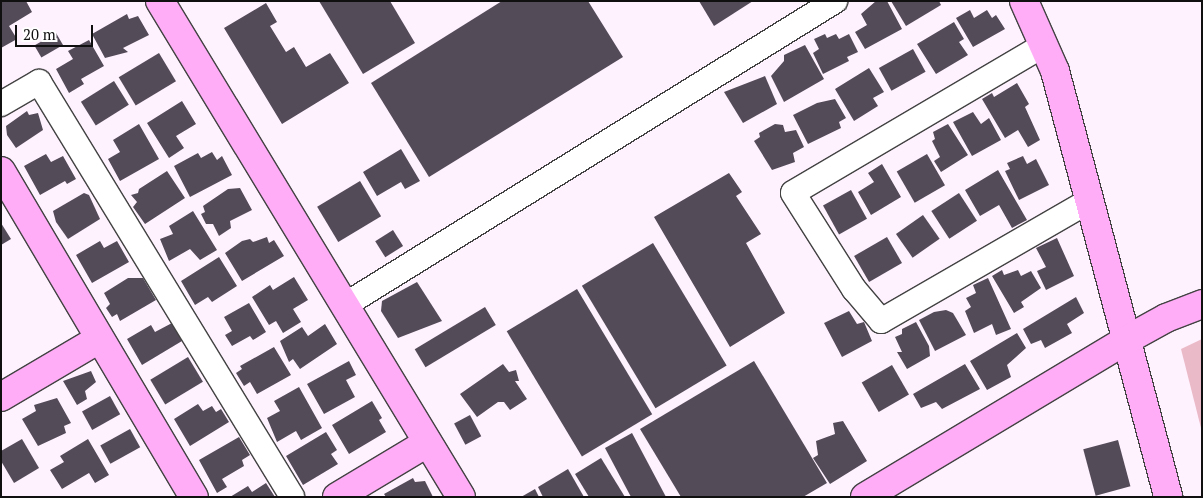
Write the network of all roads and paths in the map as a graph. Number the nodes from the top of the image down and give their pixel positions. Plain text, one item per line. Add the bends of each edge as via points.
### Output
1 (160, 1) edge
2 (835, 1) edge
3 (1024, 1) edge
4 (1044, 45) junction
5 (1, 104) edge
6 (1, 171) edge
7 (1089, 201) junction
8 (1202, 304) edge
9 (345, 305) junction
10 (99, 339) junction
11 (1128, 339) junction
12 (1, 397) edge
13 (427, 443) junction
14 (194, 497) edge
15 (292, 497) edge
16 (337, 497) edge
17 (461, 497) edge
18 (865, 497) edge
19 (1168, 497) edge

1 - 9 street
2 - 9 street
3 - 4 street
4 - 7 street via 1055,71
4 - 7 street via 793,193 854,289 882,321
5 - 15 street via 39,82
6 - 10 street
7 - 11 street
8 - 11 street via 1166,318
9 - 13 street
10 - 12 street
10 - 14 street
11 - 18 street
11 - 19 street
13 - 16 street
13 - 17 street

